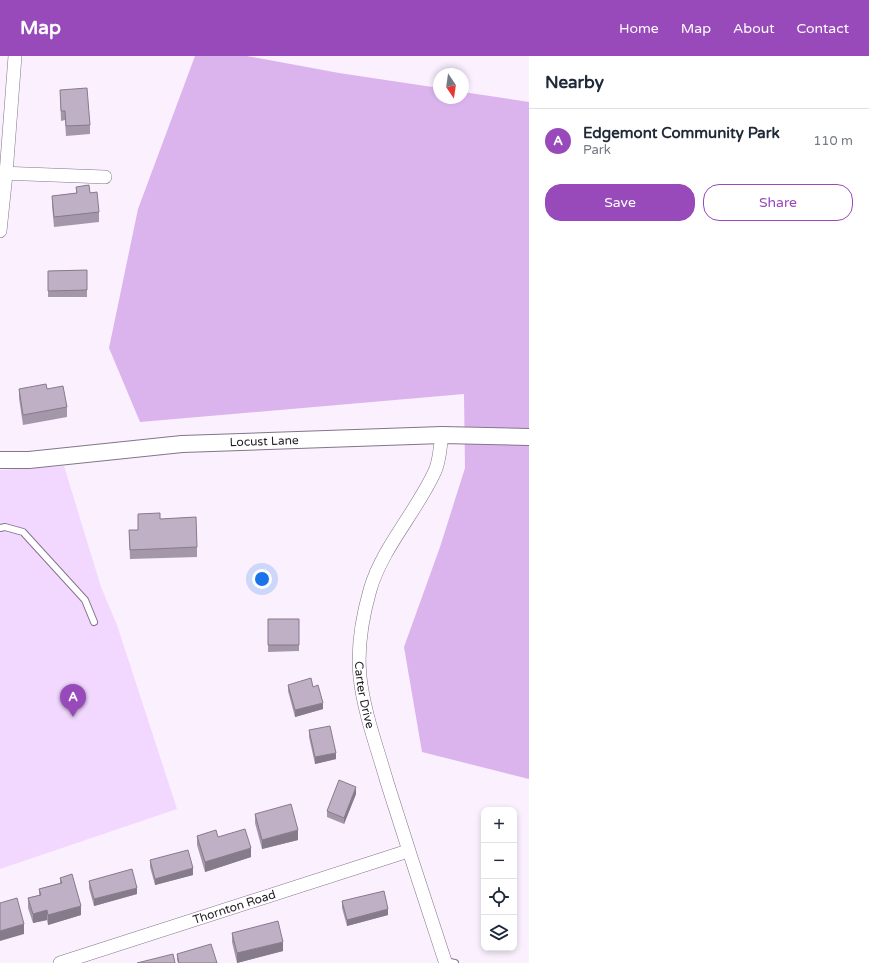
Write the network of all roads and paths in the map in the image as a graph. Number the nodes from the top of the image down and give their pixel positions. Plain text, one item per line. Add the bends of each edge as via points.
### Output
1 (15, 56) edge
2 (3, 173) edge
3 (104, 177) dead end
4 (0, 231) edge
5 (442, 435) junction
6 (529, 437) edge
7 (0, 460) edge
8 (0, 528) edge
9 (94, 622) dead end
10 (408, 851) junction
11 (448, 962) edge
12 (60, 963) edge

1 - 2 street
2 - 3 street
2 - 4 street
5 - 6 street, Locust Lane
5 - 7 street, Locust Lane via 182,444 28,460
5 - 10 street, Carter Drive via 436,469 381,563 370,588 359,648 360,676 367,716
8 - 9 lane via 23,532 85,600
10 - 11 street, Carter Drive
10 - 12 street, Thornton Road

